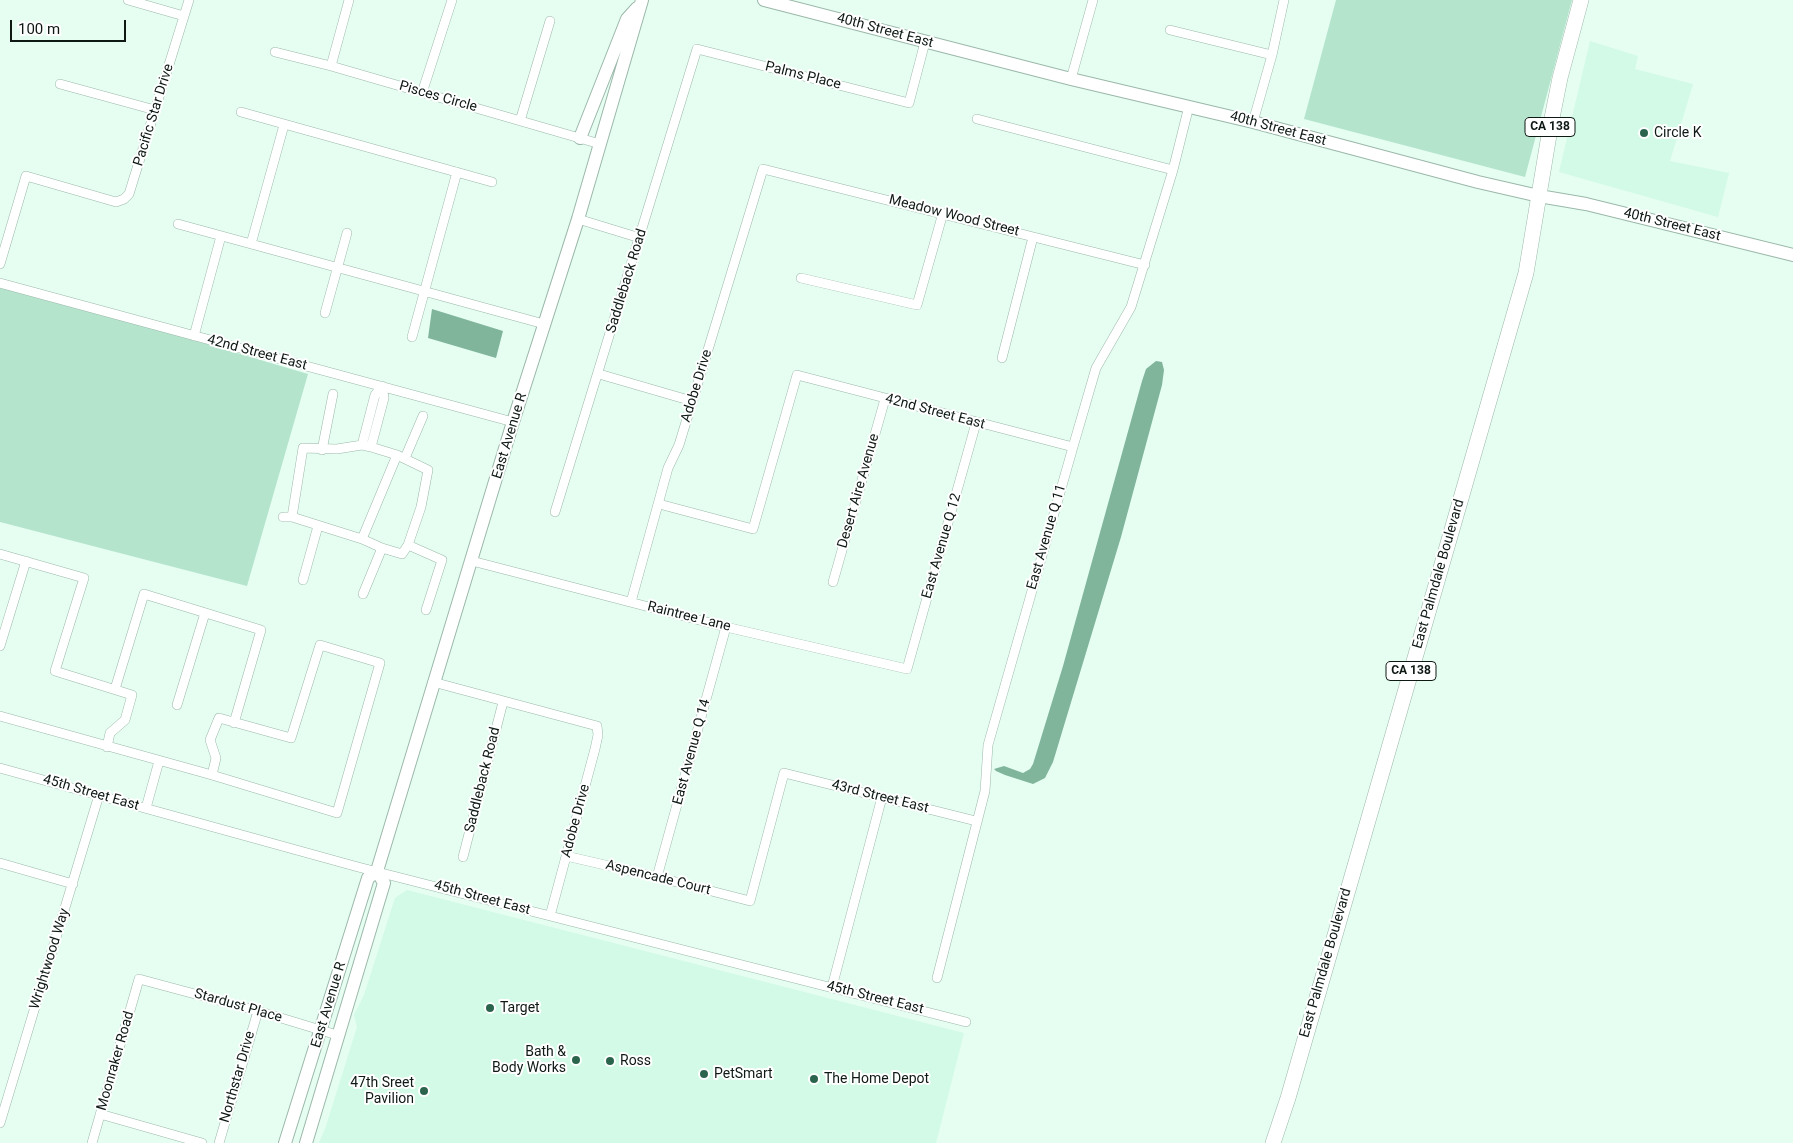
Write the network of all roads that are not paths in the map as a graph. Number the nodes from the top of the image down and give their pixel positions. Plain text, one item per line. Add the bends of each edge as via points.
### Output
1 (128, 0) edge
2 (189, 0) edge
3 (350, 0) edge
4 (452, 0) edge
5 (764, 0) edge
6 (1093, 0) edge
7 (1284, 0) edge
8 (1580, 0) edge
9 (641, 2) edge
10 (184, 16) junction
11 (550, 21) dead end
12 (1170, 30) dead end
13 (925, 42) junction
14 (697, 49) joint
15 (274, 52) dead end
16 (1272, 55) junction
17 (331, 66) junction
18 (1070, 79) junction
19 (60, 84) dead end
20 (422, 93) junction
21 (1189, 106) junction
22 (155, 110) junction
23 (241, 112) dead end
24 (977, 119) dead end
25 (520, 121) junction
26 (1253, 122) junction
27 (284, 125) junction
28 (580, 138) junction
29 (600, 144) junction
30 (763, 169) joint
31 (1173, 170) junction
32 (457, 172) junction
33 (492, 182) dead end
34 (1539, 196) junction
35 (943, 213) junction
36 (578, 219) junction
37 (178, 224) dead end
38 (347, 233) dead end
39 (221, 236) junction
40 (1033, 237) junction
41 (640, 238) junction
42 (251, 244) junction
43 (1793, 255) edge
44 (0, 264) edge
45 (1145, 265) junction
46 (337, 268) junction
47 (801, 278) dead end
48 (0, 283) edge
49 (424, 292) junction
50 (325, 313) dead end
51 (544, 324) junction
52 (194, 336) junction
53 (412, 337) dead end
54 (1002, 358) dead end
55 (599, 374) junction
56 (382, 386) junction
57 (333, 394) dead end
58 (885, 399) junction
59 (692, 401) junction
60 (423, 416) dead end
61 (513, 422) junction
62 (976, 423) junction
63 (366, 446) junction
64 (1073, 447) junction
65 (322, 450) junction
66 (401, 456) junction
67 (659, 504) junction
68 (555, 512) dead end
69 (318, 526) junction
70 (362, 539) junction
71 (408, 545) junction
72 (382, 548) junction
73 (0, 554) edge
74 (26, 561) junction
75 (472, 561) junction
76 (303, 580) dead end
77 (833, 582) dead end
78 (363, 594) dead end
79 (631, 602) junction
80 (426, 610) dead end
81 (205, 613) junction
82 (726, 627) junction
83 (0, 646) edge
84 (907, 670) joint
85 (434, 682) junction
86 (115, 689) junction
87 (503, 702) junction
88 (177, 705) dead end
89 (0, 716) edge
90 (234, 723) junction
91 (107, 747) junction
92 (159, 761) junction
93 (0, 768) edge
94 (212, 775) junction
95 (99, 795) junction
96 (882, 797) junction
97 (146, 808) junction
98 (976, 822) junction
99 (566, 856) junction
100 (463, 857) dead end
101 (0, 863) edge
102 (377, 871) junction
103 (658, 877) junction
104 (73, 884) junction
105 (750, 901) joint
106 (550, 916) junction
107 (139, 978) joint
108 (937, 978) dead end
109 (832, 987) junction
110 (258, 1011) junction
111 (966, 1022) dead end
112 (322, 1030) junction
113 (337, 1035) junction
114 (3, 1103) edge
115 (100, 1114) junction
116 (0, 1124) edge
117 (92, 1143) edge
118 (202, 1143) edge
119 (219, 1143) edge
120 (285, 1143) edge
121 (306, 1143) edge
122 (1273, 1143) edge

1 - 10 street
2 - 10 street, Pacific Star Drive
3 - 17 street
4 - 20 street
5 - 13 main road, 40th Street East
6 - 18 street
7 - 16 street
8 - 34 highway, East Palmdale Boulevard / CA 138 via 1560,78
9 - 28 main road via 627,19
9 - 29 main road, East Avenue R
10 - 22 street, Pacific Star Drive
11 - 25 street
12 - 16 street
13 - 14 street, Palms Place via 909,104
13 - 18 main road, 40th Street East
14 - 41 street, Saddleback Road
15 - 17 street, Pisces Circle
16 - 26 street
17 - 20 street, Pisces Circle
18 - 21 main road, 40th Street East
19 - 22 street
20 - 25 street, Pisces Circle
21 - 26 main road, 40th Street East
21 - 31 street, East Avenue Q 11
22 - 44 street, Pacific Star Drive via 129,194 124,199 116,202 26,176
23 - 27 street
24 - 31 street
25 - 28 street, Pisces Circle
26 - 34 main road, 40th Street East
27 - 32 street
27 - 42 street
28 - 29 street, Pisces Circle
29 - 36 main road, East Avenue R
30 - 35 street, Meadow Wood Street
30 - 59 street, Adobe Drive
31 - 45 street, East Avenue Q 11
32 - 33 street
32 - 49 street
34 - 43 main road, 40th Street East via 1586,204
34 - 122 highway, East Palmdale Boulevard / CA 138 via 1526,273
35 - 40 street, Meadow Wood Street
35 - 47 street via 917,305
36 - 41 street
36 - 51 main road, East Avenue R
37 - 39 street
38 - 46 street
39 - 42 street
39 - 52 street
40 - 45 street, Meadow Wood Street
40 - 54 street
41 - 55 street, Saddleback Road
42 - 46 street
45 - 64 street, East Avenue Q 11 via 1131,308 1096,368
46 - 49 street
46 - 50 street
48 - 52 street, 42nd Street East
49 - 51 street
49 - 53 street
51 - 61 main road, East Avenue R
52 - 56 street, 42nd Street East
55 - 59 street
55 - 68 street, Saddleback Road
56 - 61 street, 42nd Street East
56 - 63 street via 384,398
57 - 65 street
58 - 62 street, 42nd Street East
58 - 67 street, 42nd Street East via 797,375 754,529
58 - 77 street, Desert Aire Avenue
59 - 67 street, Adobe Drive
60 - 66 street
61 - 75 main road, East Avenue R
62 - 64 street, 42nd Street East
62 - 84 street, East Avenue Q 12
63 - 65 street
63 - 66 street
64 - 98 street, East Avenue Q 11 via 988,745 985,791
65 - 69 street via 303,448 287,517
66 - 70 street
66 - 71 street via 428,470 421,507
67 - 79 street, Adobe Drive
69 - 70 street
69 - 76 street
70 - 72 street
71 - 72 street via 402,554
71 - 80 street via 442,560
72 - 78 street
73 - 74 street
74 - 83 street
74 - 86 street via 84,578 56,670
75 - 79 street, Raintree Lane
75 - 85 main road, East Avenue R
79 - 82 street, Raintree Lane
81 - 86 street via 144,594
81 - 88 street
81 - 90 street via 261,630
82 - 84 street, Raintree Lane
82 - 103 street, East Avenue Q 14
85 - 87 street
85 - 102 main road, East Avenue R
86 - 91 street via 132,694 125,720 110,732
87 - 99 street, Adobe Drive via 597,726 595,749
87 - 100 street, Saddleback Road
89 - 91 street
90 - 94 street via 218,718 210,740 216,758
90 - 94 street via 291,738 320,645 380,662 337,814
91 - 92 street
92 - 94 street
92 - 97 street
93 - 95 street, 45th Street East
95 - 97 street, 45th Street East
95 - 104 street, Wrightwood Way
96 - 98 street, 43rd Street East
96 - 105 street, 43rd Street East via 784,773
96 - 109 street
97 - 102 street, 45th Street East
98 - 108 street, East Avenue Q 11
99 - 103 street, Aspencade Court
99 - 106 street, Adobe Drive
101 - 104 street
102 - 106 street, 45th Street East
102 - 112 main road, East Avenue R via 368,878
102 - 113 main road, East Avenue R via 384,883
103 - 105 street, Aspencade Court
104 - 114 street, Wrightwood Way
106 - 109 street, 45th Street East
107 - 110 street, Stardust Place
107 - 115 street, Moonraker Road
109 - 111 street, 45th Street East
110 - 112 street, Stardust Place
110 - 119 street, Northstar Drive
112 - 113 street, Stardust Place
112 - 120 main road, East Avenue R
113 - 121 main road, East Avenue R
114 - 116 street, Wrightwood Way
115 - 117 street, Moonraker Road
115 - 118 street

